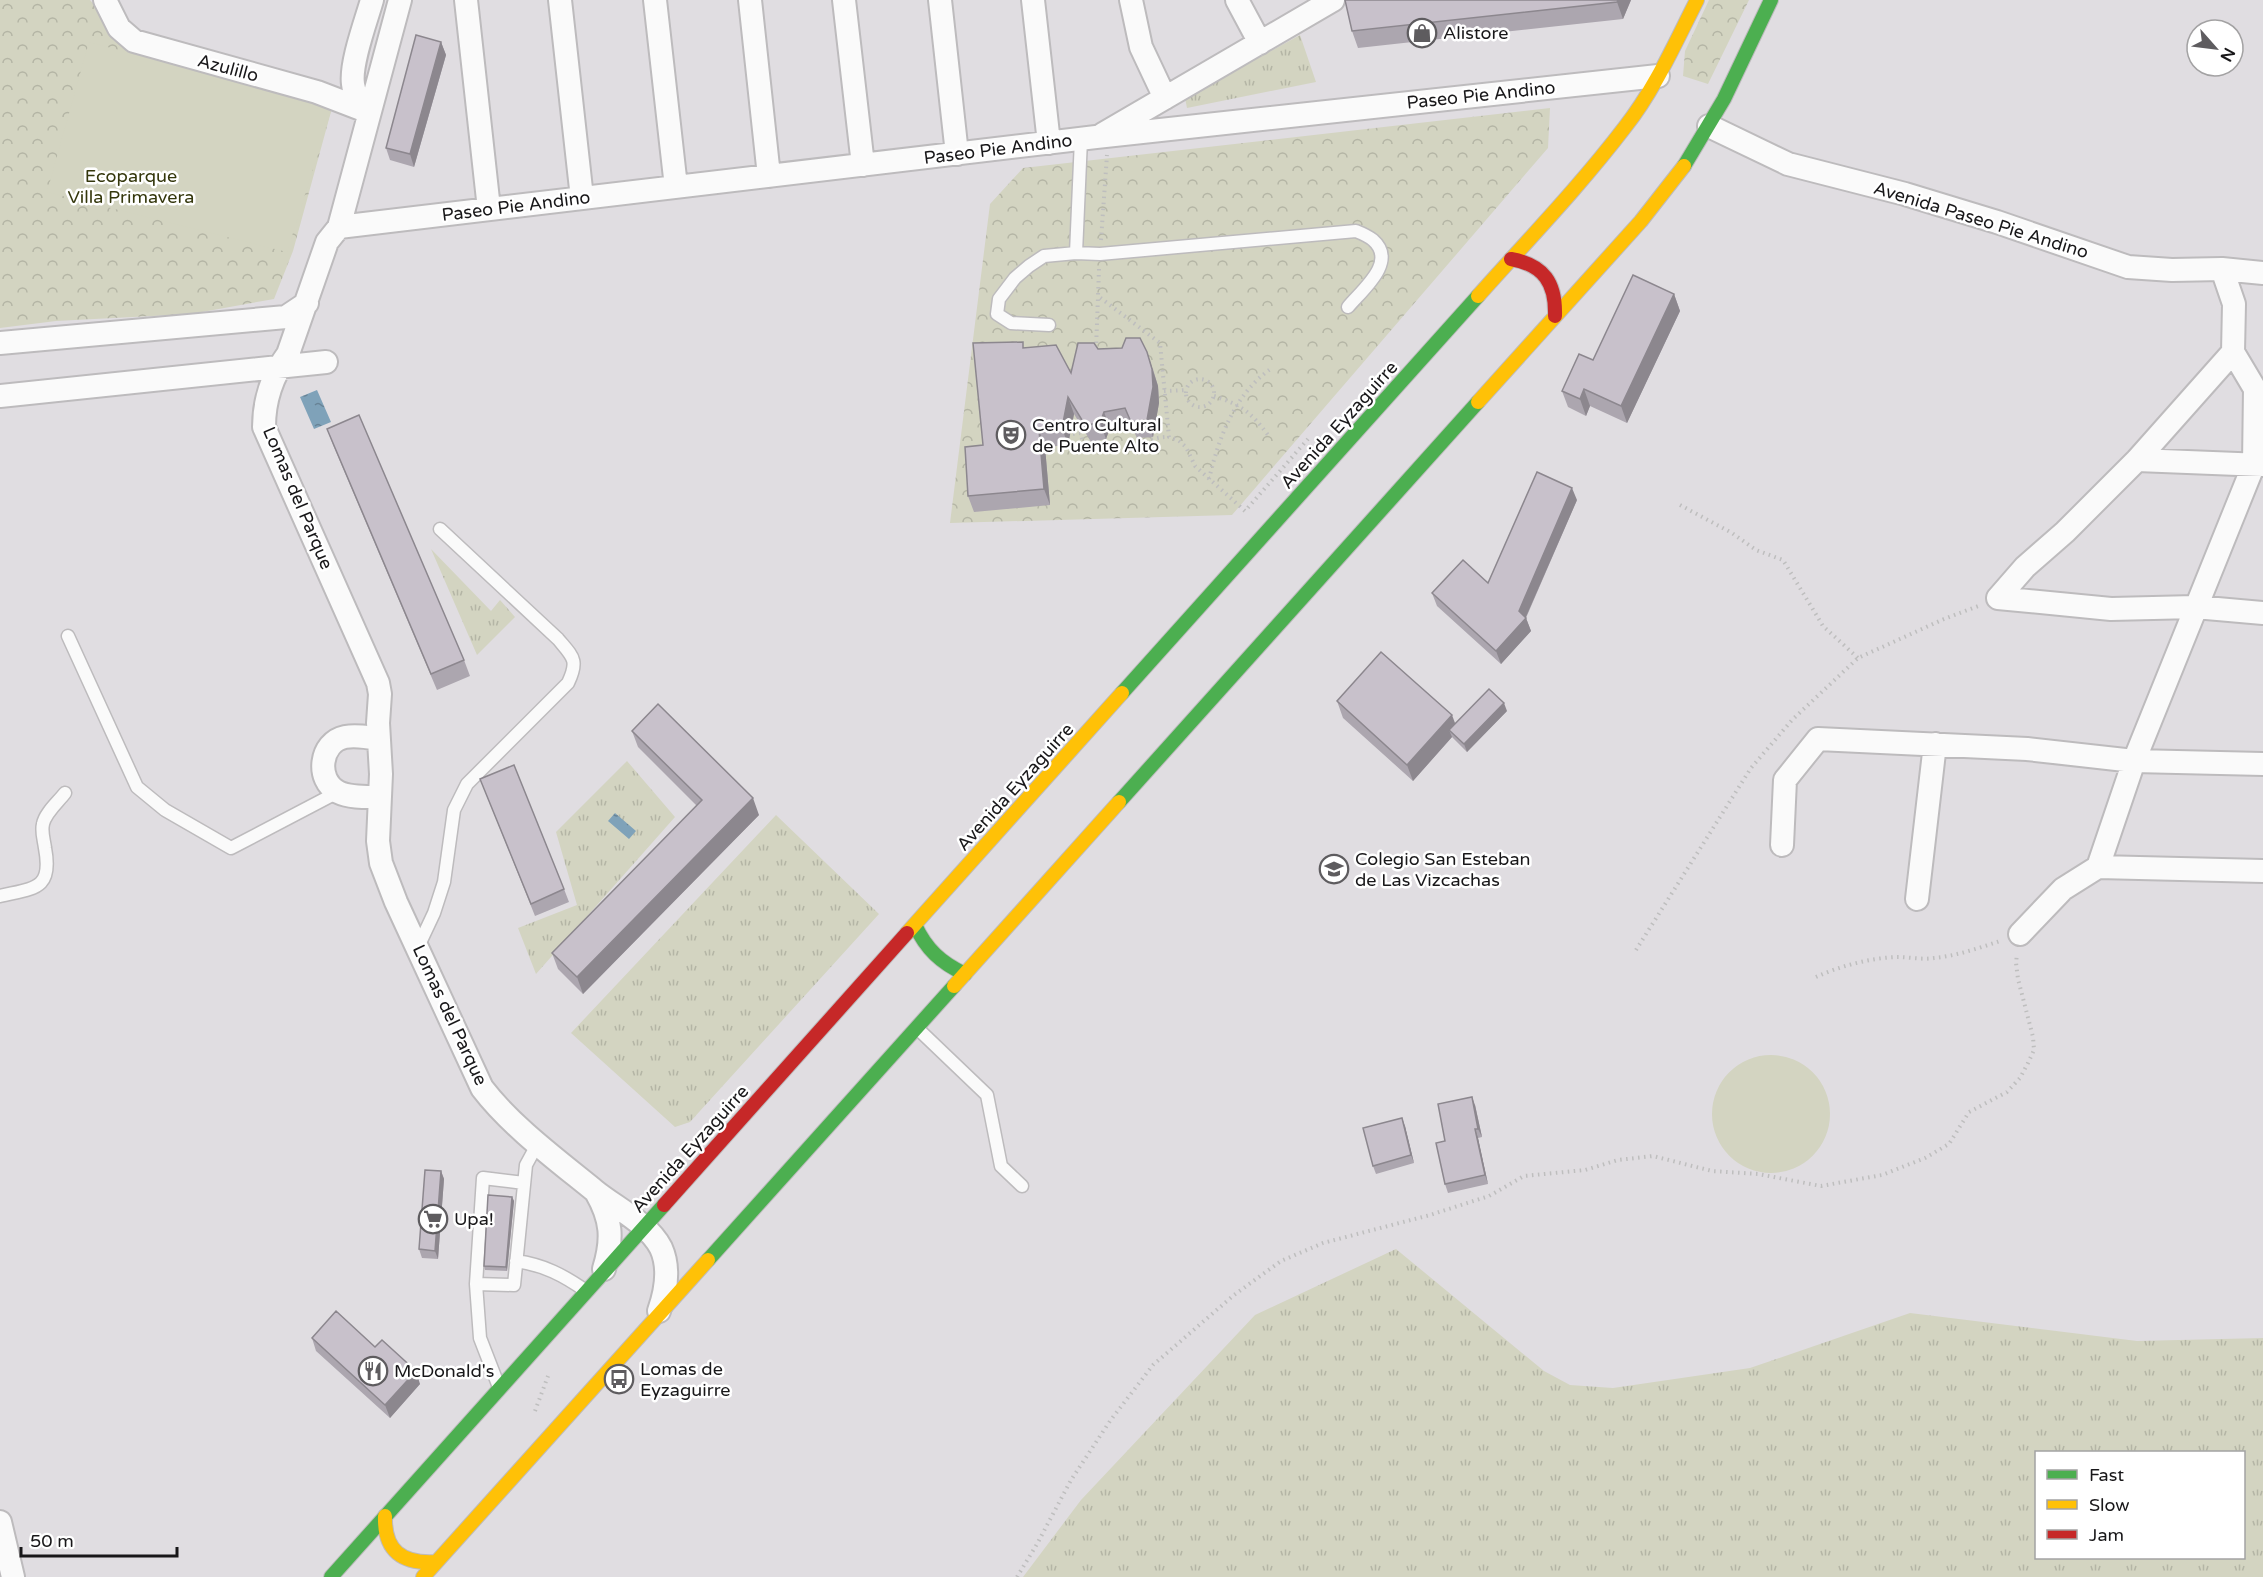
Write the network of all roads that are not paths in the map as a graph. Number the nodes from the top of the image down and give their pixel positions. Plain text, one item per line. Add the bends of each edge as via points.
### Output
1 (105, 0) edge
2 (372, 0) edge
3 (400, 0) edge
4 (466, 0) edge
5 (560, 0) edge
6 (655, 0) edge
7 (750, 0) edge
8 (844, 0) edge
9 (940, 0) edge
10 (1033, 0) edge
11 (1131, 0) edge
12 (1237, 0) edge
13 (1697, 0) edge
14 (1771, 0) edge
15 (1331, 1) edge
16 (1260, 43) junction
17 (1658, 76) junction
18 (1166, 98) junction
19 (369, 112) junction
20 (1708, 126) junction
21 (1095, 138) junction
22 (1049, 143) junction
23 (957, 154) junction
24 (863, 165) junction
25 (769, 176) junction
26 (676, 187) junction
27 (582, 198) junction
28 (489, 209) junction
29 (339, 227) junction
30 (1076, 253) junction
31 (1511, 259) junction
32 (2222, 269) junction
33 (2263, 273) edge
34 (307, 303) junction
35 (1348, 307) dead end
36 (1555, 316) junction
37 (1049, 325) dead end
38 (0, 343) edge
39 (2233, 352) junction
40 (326, 362) dead end
41 (279, 367) junction
42 (2259, 389) edge
43 (0, 396) edge
44 (2137, 460) junction
45 (2259, 465) edge
46 (440, 529) dead end
47 (2194, 607) junction
48 (2263, 613) edge
49 (68, 636) dead end
50 (378, 739) junction
51 (1935, 744) junction
52 (2134, 761) junction
53 (2263, 764) edge
54 (338, 792) junction
55 (65, 793) dead end
56 (380, 797) junction
57 (1782, 845) dead end
58 (2098, 867) junction
59 (2263, 871) edge
60 (0, 896) edge
61 (1917, 899) dead end
62 (915, 925) junction
63 (2020, 934) road end
64 (418, 947) junction
65 (965, 974) junction
66 (917, 1027) junction
67 (538, 1143) junction
68 (524, 1183) junction
69 (1022, 1186) dead end
70 (596, 1191) junction
71 (644, 1228) junction
72 (516, 1261) junction
73 (603, 1273) junction
74 (476, 1284) junction
75 (587, 1292) junction
76 (656, 1317) junction
77 (499, 1389) junction
78 (385, 1516) junction
79 (0, 1522) edge
80 (436, 1562) junction
81 (13, 1577) edge
82 (331, 1577) edge
83 (423, 1577) edge

1 - 19 street, Azulillo via 119,28 134,41 317,92
2 - 19 street via 352,82 358,99
3 - 19 street, Lomas del Parque
4 - 28 street
5 - 27 street
6 - 26 street
7 - 25 street
8 - 24 street
9 - 23 street
10 - 22 street
11 - 18 street via 1141,47
12 - 16 street
13 - 17 main road, Avenida Eyzaguirre
14 - 20 main road
15 - 16 street
16 - 18 street
17 - 21 street, Paseo Pie Andino
17 - 31 main road, Avenida Eyzaguirre via 1609,149
18 - 21 street
19 - 29 street, Lomas del Parque
20 - 32 street, Avenida Paseo Pie Andino via 1788,164 1928,201 2128,267
20 - 36 main road via 1668,189
21 - 22 street, Paseo Pie Andino
21 - 30 lane
22 - 23 street, Paseo Pie Andino
23 - 24 street, Paseo Pie Andino
24 - 25 street, Paseo Pie Andino
25 - 26 street, Paseo Pie Andino
26 - 27 street, Paseo Pie Andino
27 - 28 street, Paseo Pie Andino
28 - 29 street, Paseo Pie Andino
29 - 34 street, Lomas del Parque via 327,242
30 - 35 lane via 1356,231 1374,240 1382,255 1381,268
30 - 37 lane via 1044,256 1015,278 999,299 998,314 1011,323
31 - 36 main road via 1529,263 1551,282
31 - 62 main road, Avenida Eyzaguirre
32 - 33 street, Avenida Paseo Pie Andino
32 - 39 street via 2235,304
34 - 38 street via 286,317
34 - 41 street, Lomas del Parque via 288,354
36 - 65 main road
39 - 42 street
39 - 44 street
40 - 41 street
41 - 43 street
41 - 50 street, Lomas del Parque via 264,408 264,427 374,673 381,694
42 - 45 street
44 - 45 street
44 - 47 street via 1998,598 2111,609
45 - 47 street
46 - 64 lane via 558,639 574,658 574,667 567,683 467,784 454,810 444,882
47 - 48 street
47 - 52 street
49 - 54 lane via 137,787 165,810 212,838 231,848
50 - 54 street via 344,737 328,748 325,777
50 - 56 street, Lomas del Parque
51 - 52 street
51 - 57 street via 1818,739 1785,780
51 - 61 street
52 - 53 street
52 - 58 street
54 - 56 street
55 - 60 lane via 43,825 46,876 37,886
56 - 64 street, Lomas del Parque via 381,863
58 - 59 street
58 - 63 street via 2063,889
62 - 65 main road via 933,956
62 - 71 main road, Avenida Eyzaguirre
64 - 67 street, Lomas del Parque via 482,1089 500,1111
65 - 66 main road
66 - 69 lane via 987,1095 1001,1166
66 - 76 main road
67 - 68 lane via 526,1165
67 - 70 street, Lomas del Parque
68 - 72 lane
68 - 74 lane via 483,1178
70 - 71 street, Lomas del Parque
70 - 73 street, Lomas del Parque via 611,1230
71 - 73 main road, Avenida Eyzaguirre
71 - 76 street, Lomas del Parque via 665,1260 666,1282
72 - 74 lane via 514,1285
72 - 75 lane via 544,1266
73 - 75 main road, Avenida Eyzaguirre
74 - 77 lane via 480,1338
75 - 77 main road, Avenida Eyzaguirre
76 - 80 main road
77 - 78 main road, Avenida Eyzaguirre
78 - 80 main road via 384,1532 398,1554 418,1563
78 - 82 main road, Avenida Eyzaguirre
79 - 81 street
80 - 83 main road

